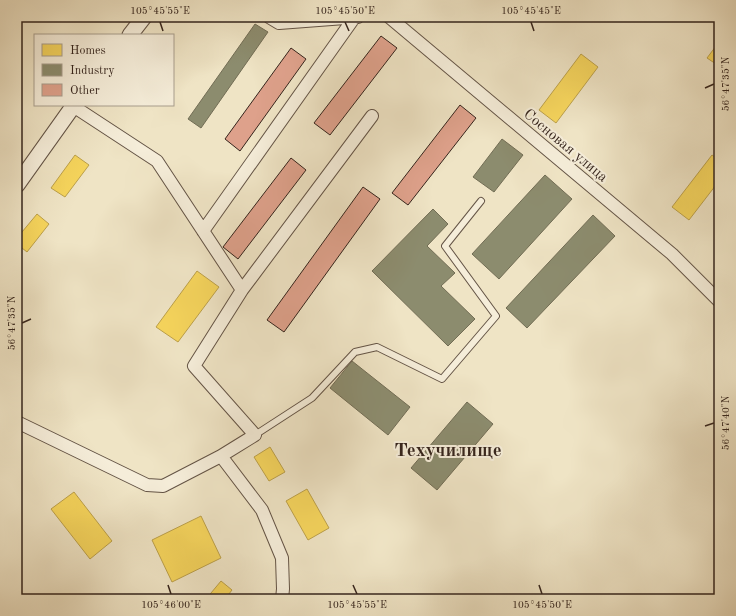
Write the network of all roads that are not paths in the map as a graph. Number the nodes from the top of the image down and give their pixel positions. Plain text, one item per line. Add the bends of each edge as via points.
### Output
1 (269, 17) edge
2 (389, 17) edge
3 (356, 18) edge
4 (74, 106) edge
5 (372, 116) dead end
6 (17, 185) edge
7 (481, 201) dead end
8 (203, 231) junction
9 (242, 290) junction
10 (717, 294) edge
11 (17, 422) edge
12 (255, 435) junction
13 (221, 456) junction
14 (282, 599) edge

1 - 3 street via 279,23
2 - 10 street, Сосновая улица
3 - 8 street
4 - 6 street
4 - 8 street via 157,161
5 - 9 street
7 - 12 lane via 445,246 496,316 442,379 377,347 355,352 312,398
8 - 9 street
9 - 12 street via 194,366
11 - 13 street via 146,485 163,486
12 - 13 street
13 - 14 street via 262,510 282,558

